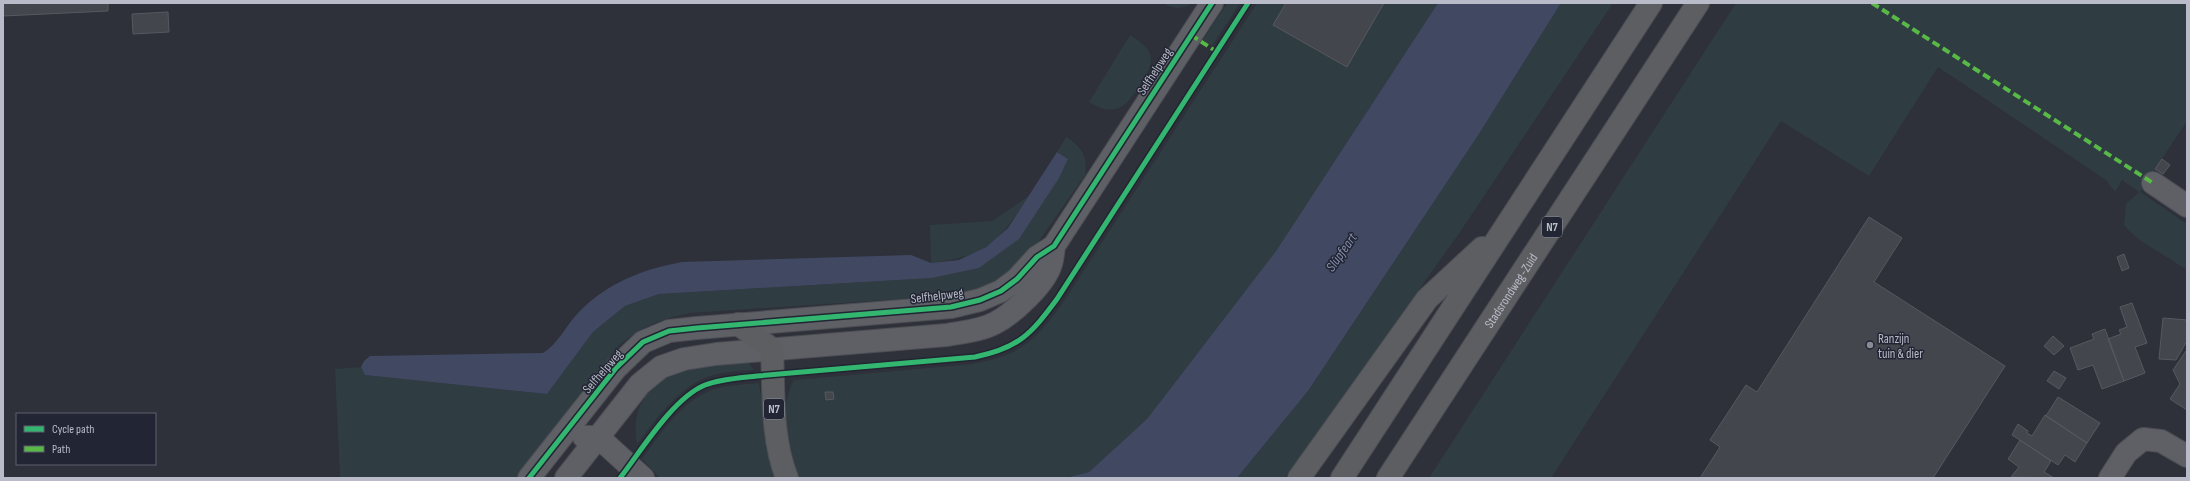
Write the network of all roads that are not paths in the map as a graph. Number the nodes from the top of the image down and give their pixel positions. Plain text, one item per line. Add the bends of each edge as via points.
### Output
1 (1212, 3) edge
2 (1651, 3) edge
3 (1698, 3) edge
4 (2153, 183) dead end
5 (2187, 206) edge
6 (1508, 224) junction
7 (1054, 246) junction
8 (738, 324) junction
9 (772, 349) junction
10 (562, 437) junction
11 (598, 437) junction
12 (1406, 451) junction
13 (2187, 456) edge
14 (574, 475) edge
15 (530, 478) edge
16 (643, 478) edge
17 (787, 478) edge
18 (1299, 478) edge
19 (1342, 478) edge
20 (1388, 478) edge
21 (1394, 478) edge
22 (2110, 478) edge

1 - 7 street, Selfhelpweg
2 - 6 highway
3 - 12 highway, Stadsrondweg-Zuid / N7
4 - 5 street
6 - 18 highway via 1427,299
6 - 19 highway
7 - 8 street, Selfhelpweg via 1037,257 1001,291 980,300 951,307
7 - 9 street, Selfhelpweg via 1051,265 1033,292 1016,310 994,324 947,335
8 - 9 highway
8 - 10 street, Selfhelpweg via 669,331 643,342 616,368
9 - 11 street, Selfhelpweg via 684,359 661,367 640,384
9 - 17 highway, N7 via 775,417
10 - 11 street
10 - 14 street
10 - 15 street, Selfhelpweg
11 - 14 street, Selfhelpweg
11 - 16 street
12 - 20 highway, Stadsrondweg-Zuid / N7
12 - 21 highway, N7
13 - 22 street via 2161,441 2143,439 2126,453

